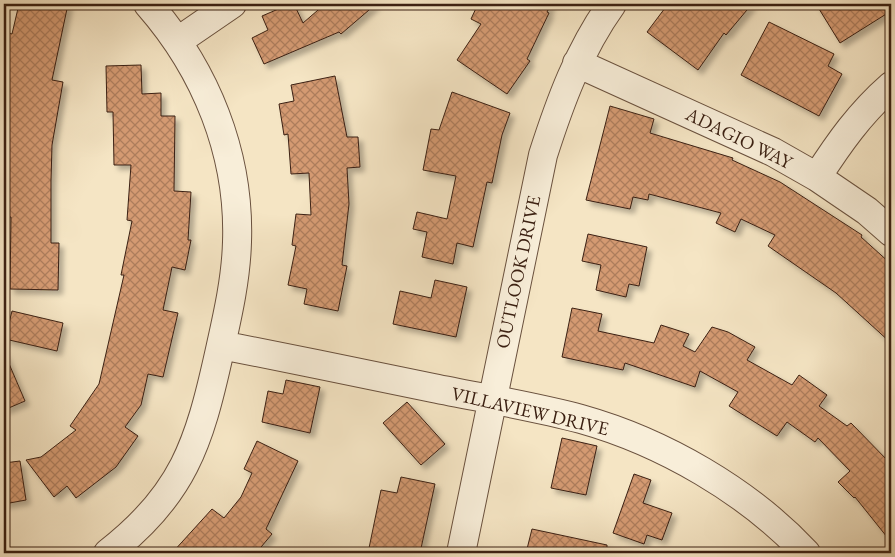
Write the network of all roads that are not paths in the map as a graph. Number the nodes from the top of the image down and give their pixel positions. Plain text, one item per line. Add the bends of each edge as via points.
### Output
1 (148, 4) edge
2 (232, 4) edge
3 (612, 4) edge
4 (178, 41) junction
5 (577, 63) junction
6 (891, 86) edge
7 (818, 177) junction
8 (891, 232) edge
9 (221, 345) junction
10 (492, 400) junction
11 (108, 553) edge
12 (461, 553) edge
13 (806, 553) edge

1 - 4 street
2 - 4 street
3 - 5 street, OUTLOOK DRIVE
4 - 9 street via 212,105 232,172 237,242
5 - 7 street, ADAGIO WAY via 773,152
5 - 10 street, OUTLOOK DRIVE via 543,155
6 - 7 street via 845,133
7 - 8 street, ADAGIO WAY
9 - 10 street, VILLAVIEW DRIVE
9 - 11 street via 206,415 176,481 156,510
10 - 12 street, OUTLOOK DRIVE
10 - 13 street, VILLAVIEW DRIVE via 581,419 666,452 713,478 757,510

